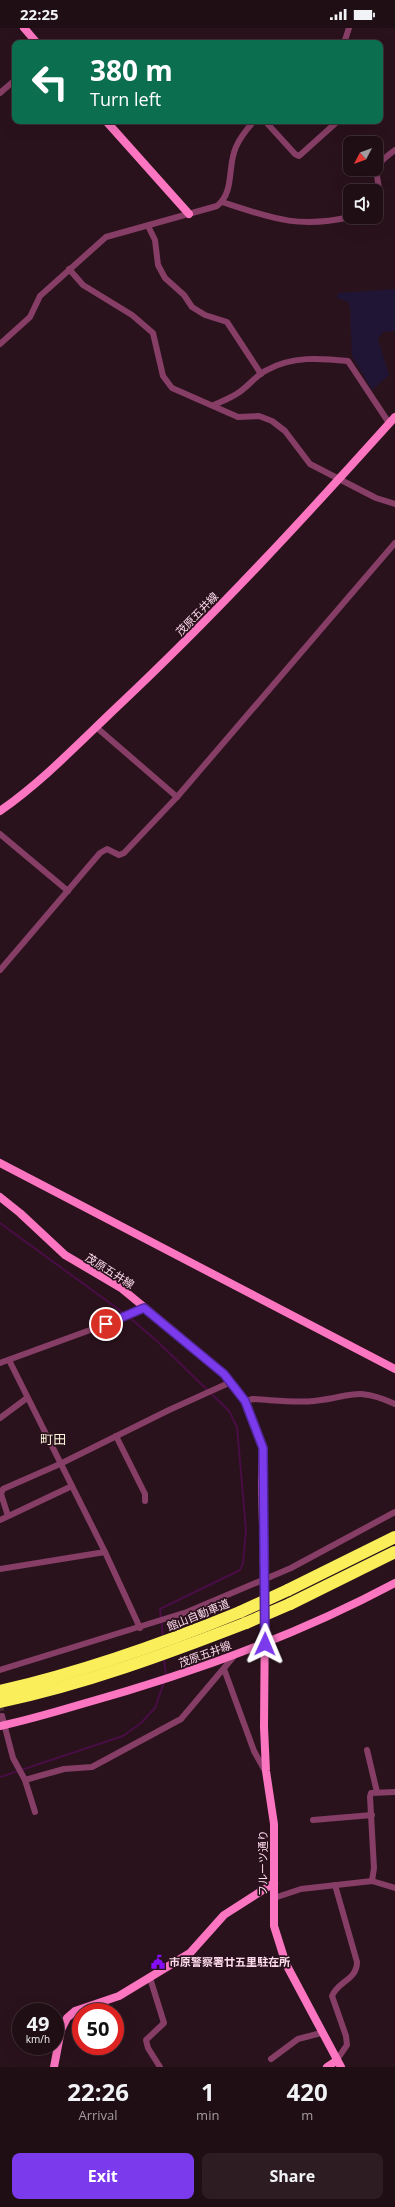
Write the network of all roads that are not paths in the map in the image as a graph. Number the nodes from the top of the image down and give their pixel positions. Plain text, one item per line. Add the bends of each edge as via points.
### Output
1 (24, 28) edge
2 (349, 28) edge
3 (34, 40) edge
4 (345, 40) edge
5 (12, 83) edge
6 (0, 93) edge
7 (109, 124) edge
8 (252, 124) edge
9 (268, 124) edge
10 (335, 124) edge
11 (395, 150) edge
12 (379, 184) edge
13 (222, 202) junction
14 (189, 214) junction
15 (343, 218) edge
16 (148, 226) junction
17 (69, 269) junction
18 (0, 344) edge
19 (261, 374) junction
20 (214, 405) junction
21 (392, 420) edge
22 (339, 479) junction
23 (395, 504) edge
24 (395, 543) edge
25 (96, 727) junction
26 (177, 798) junction
27 (0, 811) edge
28 (0, 834) edge
29 (68, 891) junction
30 (0, 970) edge
31 (0, 1163) edge
32 (0, 1197) edge
33 (144, 1308) junction
34 (9, 1360) junction
35 (0, 1363) edge
36 (395, 1369) edge
37 (230, 1382) junction
38 (27, 1398) junction
39 (245, 1401) junction
40 (395, 1404) edge
41 (0, 1418) edge
42 (116, 1436) junction
43 (60, 1464) junction
44 (72, 1486) junction
45 (145, 1501) dead end
46 (395, 1512) edge
47 (8, 1516) junction
48 (0, 1520) edge
49 (395, 1537) edge
50 (105, 1552) junction
51 (395, 1552) edge
52 (0, 1569) edge
53 (265, 1580) junction
54 (395, 1582) edge
55 (140, 1628) junction
56 (190, 1639) junction
57 (265, 1644) junction
58 (147, 1654) junction
59 (235, 1655) junction
60 (224, 1669) junction
61 (0, 1670) edge
62 (0, 1691) edge
63 (0, 1702) edge
64 (2, 1716) dead end
65 (2, 1726) edge
66 (367, 1750) dead end
67 (266, 1771) junction
68 (25, 1780) junction
69 (377, 1792) junction
70 (395, 1792) edge
71 (34, 1812) dead end
72 (372, 1815) junction
73 (313, 1820) dead end
74 (372, 1881) junction
75 (274, 1883) junction
76 (335, 1885) junction
77 (395, 1888) edge
78 (274, 1898) junction
79 (150, 1978) junction
80 (322, 2032) junction
81 (271, 2059) dead end
82 (338, 2064) edge
83 (54, 2067) edge
84 (160, 2067) edge
85 (327, 2067) edge

1 - 3 street
2 - 4 street
5 - 6 street
7 - 14 street
8 - 13 street via 235,148 228,191
9 - 10 street via 299,156
11 - 12 street via 378,166
13 - 14 street via 217,206
13 - 15 street via 282,221 309,223
14 - 16 street
16 - 17 street via 106,237
16 - 19 street via 155,240 158,265 165,278 184,295 192,307 205,315 227,322
17 - 18 street via 40,296 30,318
17 - 20 street via 83,285 132,315 153,333 163,376 172,388
19 - 20 street via 239,393
19 - 21 street via 282,362 303,359 348,361
20 - 22 street via 238,417 259,416 272,421 286,431 305,459
21 - 22 street, 茂原五井線
22 - 23 street via 376,498
22 - 25 street, 茂原五井線 via 212,614
24 - 26 street
25 - 26 street
25 - 27 street, 茂原五井線 via 26,791
26 - 29 street via 124,853 119,854 107,849
28 - 29 street
29 - 30 street
31 - 36 street
32 - 33 street, 茂原五井線 via 64,1255 121,1288
33 - 34 street via 134,1314
33 - 37 street, 茂原五井線 via 222,1372
34 - 35 street
34 - 38 street
37 - 39 street, 茂原五井線
37 - 42 street
38 - 41 street
38 - 43 street
39 - 40 street via 315,1401 361,1393 374,1395
39 - 53 street, 茂原五井線 via 263,1448
42 - 43 street
42 - 45 street via 145,1494
43 - 44 street
43 - 47 street via 3,1489 1,1494
44 - 47 street
44 - 50 street
46 - 53 street
47 - 48 street
49 - 56 highway, 館山自動車道, bridge
50 - 52 street
50 - 55 street
51 - 56 highway, 館山自動車道, bridge via 246,1624
53 - 55 street
53 - 57 street, 茂原五井線
54 - 57 street
55 - 61 street
56 - 58 highway, 館山自動車道
57 - 59 street, 茂原五井線
57 - 67 street, フルーツ通り
58 - 62 highway, 館山自動車道
58 - 63 highway, 館山自動車道 via 61,1687
59 - 60 street
59 - 65 street, 茂原五井線 via 153,1685
60 - 67 street via 254,1752
60 - 68 street via 181,1719 92,1767 64,1769
64 - 65 street
65 - 68 street via 13,1758
66 - 69 street
67 - 75 street, フルーツ通り via 274,1824
68 - 71 street
69 - 70 street
69 - 72 street via 371,1793 370,1797
72 - 73 street
72 - 74 street
74 - 76 street
74 - 77 street
75 - 78 street, フルーツ通り
75 - 79 street via 224,1915 190,1953
76 - 78 street via 301,1889
76 - 82 street via 357,1962 357,1970 334,1990 332,1996 347,2046
78 - 80 street, フルーツ通り via 274,1926 279,1947
79 - 83 street via 120,1996 75,2011 67,2018 61,2030
79 - 84 street via 164,2023 146,2040
80 - 81 street via 298,2039
80 - 82 street, フルーツ通り
82 - 85 street

